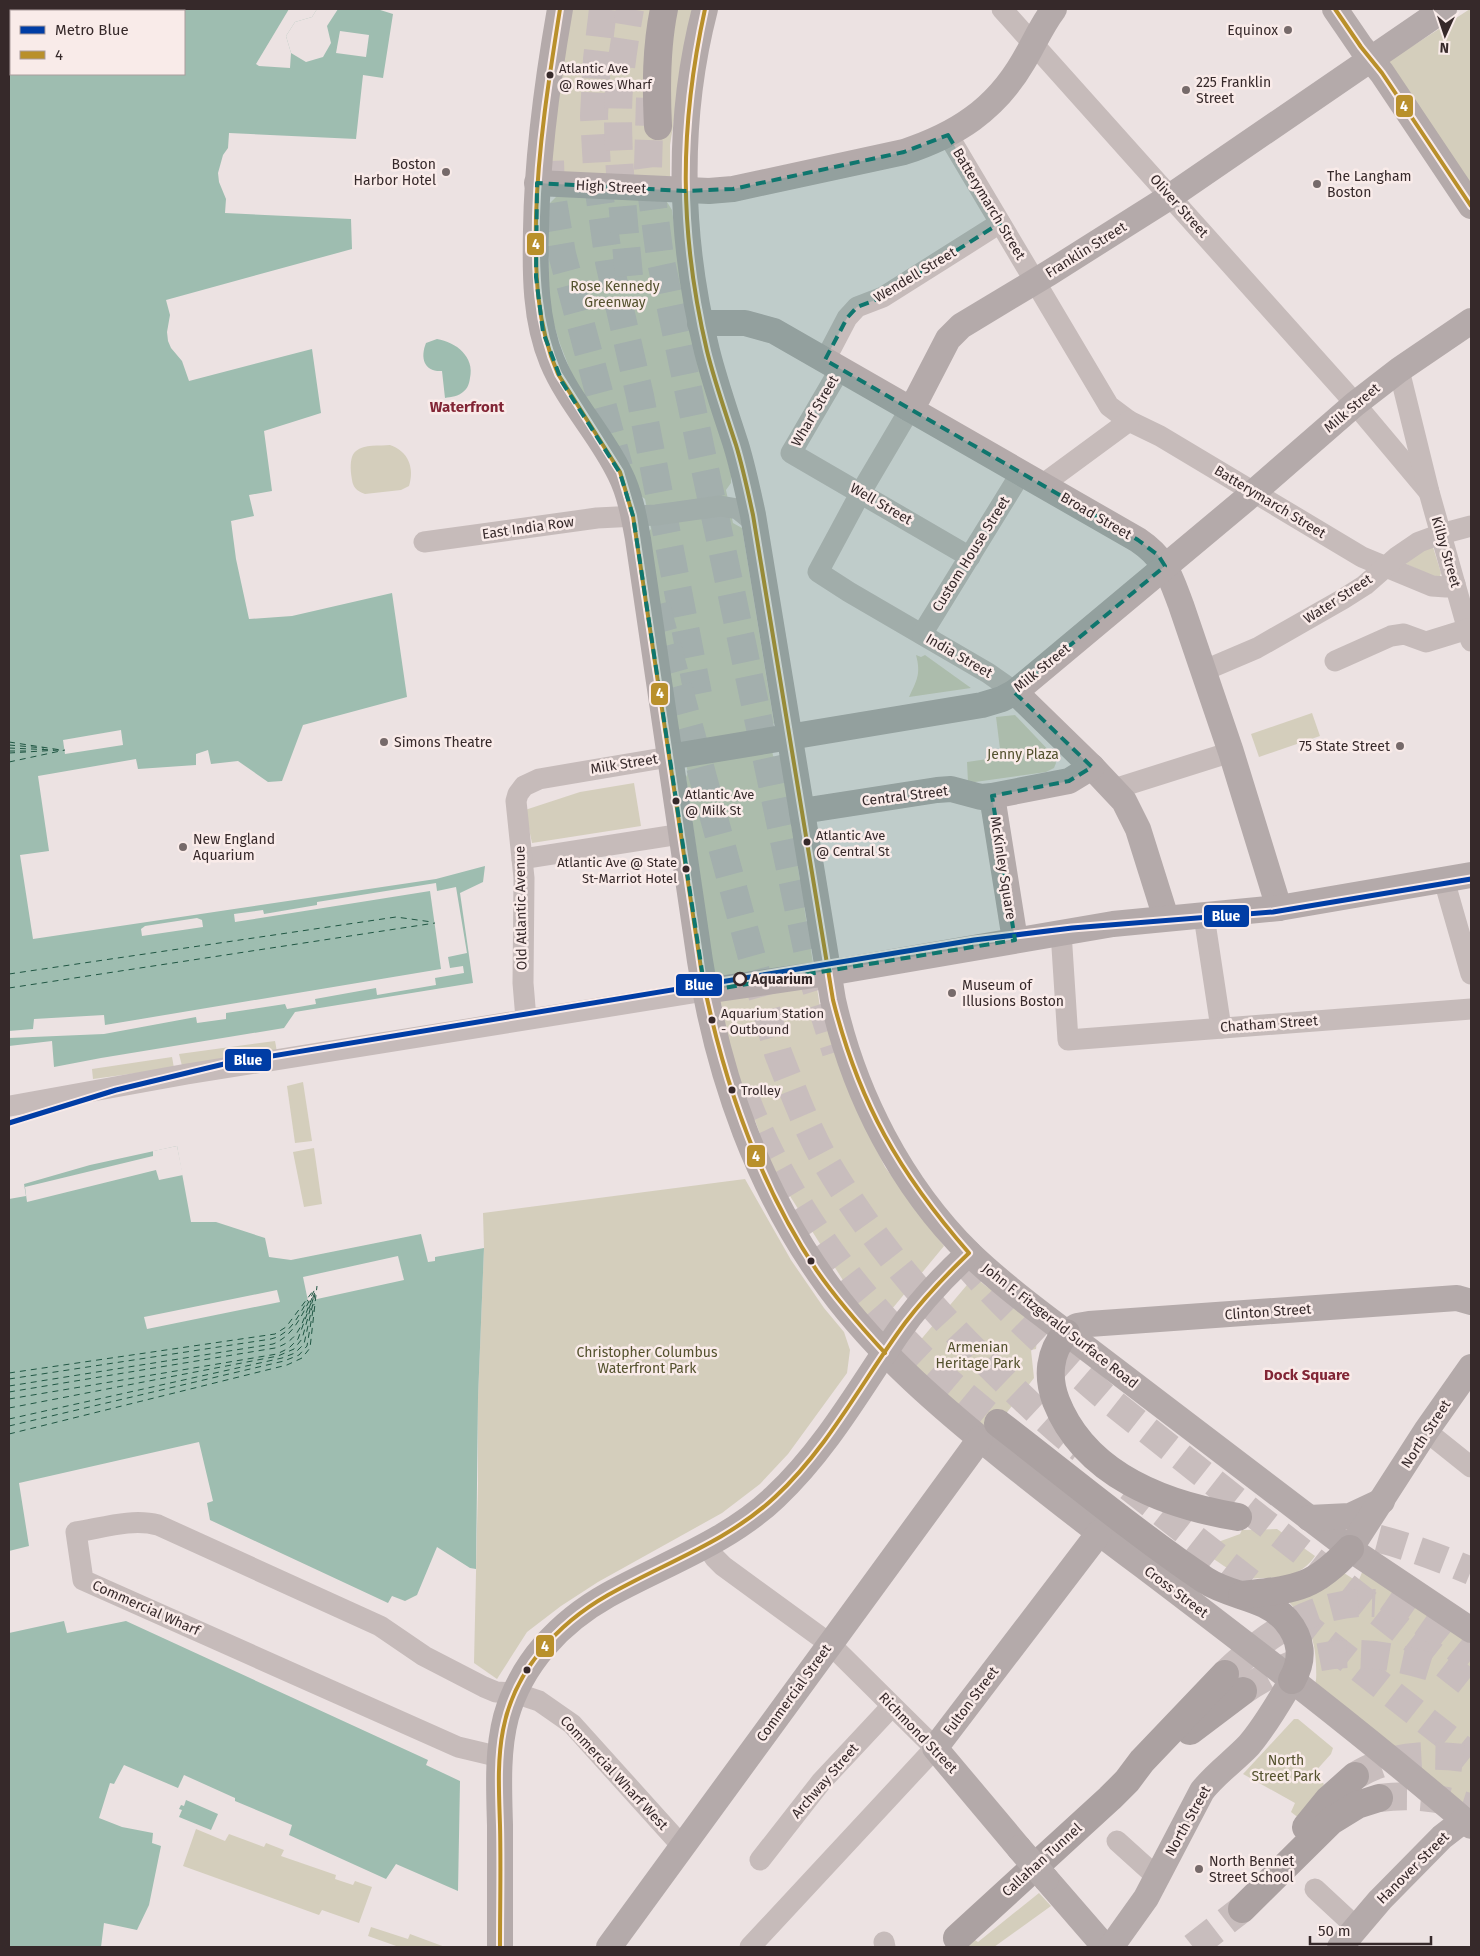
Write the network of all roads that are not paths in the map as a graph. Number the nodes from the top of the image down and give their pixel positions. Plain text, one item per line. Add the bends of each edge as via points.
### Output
1 (560, 9) edge
2 (664, 9) edge
3 (705, 9) edge
4 (1002, 9) edge
5 (1054, 9) edge
6 (1335, 9) edge
7 (1444, 9) edge
8 (1032, 43) junction
9 (1372, 59) junction
10 (658, 126) tunnel mouth
11 (948, 135) junction
12 (537, 183) junction
13 (685, 191) junction
14 (1171, 196) junction
15 (1471, 206) edge
16 (1000, 223) junction
17 (1035, 282) junction
18 (1471, 321) edge
19 (700, 323) junction
20 (832, 365) junction
21 (1399, 370) junction
22 (1355, 404) junction
23 (910, 410) junction
24 (1129, 421) junction
25 (791, 453) joint
26 (1032, 479) junction
27 (861, 492) junction
28 (1254, 492) junction
29 (1429, 492) junction
30 (633, 516) junction
31 (754, 522) junction
32 (1471, 526) edge
33 (1441, 534) junction
34 (424, 542) dead end
35 (970, 557) junction
36 (1165, 566) junction
37 (1385, 567) junction
38 (818, 572) joint
39 (1455, 584) junction
40 (922, 634) junction
41 (1470, 635) edge
42 (1335, 661) dead end
43 (1203, 670) junction
44 (1015, 692) junction
45 (790, 737) junction
46 (1231, 752) junction
47 (669, 757) junction
48 (1092, 767) junction
49 (1114, 789) junction
50 (992, 796) junction
51 (516, 798) joint
52 (802, 811) junction
53 (680, 834) junction
54 (522, 859) junction
55 (1471, 875) edge
56 (1444, 880) junction
57 (1279, 908) junction
58 (1204, 916) junction
59 (1166, 918) junction
60 (1061, 932) junction
61 (1015, 940) junction
62 (828, 973) junction
63 (1471, 974) edge
64 (705, 991) junction
65 (1471, 1009) edge
66 (526, 1019) junction
67 (1221, 1028) junction
68 (10, 1106) dead end
69 (969, 1253) junction
70 (1471, 1302) edge
71 (1066, 1332) junction
72 (885, 1354) junction
73 (1471, 1367) edge
74 (989, 1431) junction
75 (1426, 1431) junction
76 (1471, 1468) edge
77 (1382, 1501) junction
78 (1238, 1517) dead end
79 (1309, 1518) junction
80 (1099, 1534) junction
81 (706, 1545) junction
82 (1350, 1549) junction
83 (1240, 1595) junction
84 (1471, 1630) edge
85 (830, 1644) junction
86 (1292, 1680) junction
87 (1234, 1682) tunnel mouth
88 (515, 1693) junction
89 (892, 1706) junction
90 (935, 1748) junction
91 (500, 1757) junction
92 (1355, 1776) tunnel mouth
93 (1379, 1798) tunnel mouth
94 (1469, 1821) edge
95 (1117, 1841) dead end
96 (682, 1846) junction
97 (760, 1860) dead end
98 (1278, 1872) junction
99 (1158, 1878) junction
100 (1315, 1889) dead end
101 (1242, 1909) tunnel mouth
102 (1348, 1937) edge
103 (957, 1938) dead end
104 (500, 1947) edge
105 (609, 1947) edge
106 (750, 1947) edge
107 (1105, 1947) edge
108 (1111, 1947) edge

1 - 12 main road, Cross Street via 545,102
2 - 10 highway via 656,84
3 - 13 main road, John F. Fitzgerald Surface Road via 688,98
4 - 8 street, Oliver Street
5 - 8 main road, High Street
6 - 9 main road
7 - 9 main road, Franklin Street
8 - 11 main road, High Street via 1018,71 992,103 973,120
8 - 14 street, Oliver Street
9 - 14 main road, Franklin Street
9 - 15 main road
11 - 13 main road, High Street via 904,152 733,189
11 - 16 street, Batterymarch Street
12 - 13 main road, High Street
12 - 30 main road, Cross Street via 536,277 545,341 562,382 620,473
13 - 19 main road, John F. Fitzgerald Surface Road via 690,258
14 - 17 main road, Franklin Street
14 - 22 street, Oliver Street
16 - 17 street, Batterymarch Street
16 - 20 street, Wendell Street via 883,297 858,307 847,318
17 - 23 main road, Franklin Street via 954,331
17 - 24 street, Batterymarch Street via 1102,396 1109,406
18 - 21 main road, Milk Street
19 - 20 main road, Broad Street via 728,321 761,326
19 - 31 main road, John F. Fitzgerald Surface Road via 740,457
20 - 23 main road, Broad Street
20 - 25 street, Wharf Street
21 - 22 main road, Milk Street
21 - 29 street, Kilby Street
22 - 28 main road, Milk Street
22 - 29 street, Kilby Street
23 - 26 main road, Broad Street
23 - 27 street, Franklin Street
24 - 26 street
24 - 28 street, Batterymarch Street
25 - 27 street, Well Street
26 - 35 street, Custom House Street
26 - 36 main road, Broad Street via 1149,547
27 - 35 street, Well Street
27 - 38 street, Franklin Street
28 - 36 main road, Milk Street
28 - 37 street, Batterymarch Street via 1362,557
29 - 33 street, Kilby Street
30 - 31 street via 728,506 743,512
30 - 34 street, East India Row
30 - 47 main road, Cross Street
31 - 45 main road, John F. Fitzgerald Surface Road
32 - 33 street, Water Street
33 - 37 street, Water Street via 1415,544
33 - 39 street, Kilby Street
35 - 40 street, Custom House Street
36 - 43 main road, Broad Street
36 - 44 main road, Milk Street
37 - 39 street, Batterymarch Street via 1432,586
37 - 43 street, Water Street via 1350,594 1274,638
38 - 40 street, India Street
39 - 41 street, Kilby Street
40 - 44 street, India Street
41 - 42 street via 1426,642 1404,634 1391,636
43 - 46 main road, Broad Street
44 - 45 main road, Milk Street via 982,705
44 - 48 main road, India Street
45 - 47 main road, Milk Street
45 - 52 main road, John F. Fitzgerald Surface Road
46 - 49 street
46 - 57 main road, Broad Street
47 - 51 street, Milk Street via 539,778 524,786
47 - 53 main road, Cross Street
48 - 49 main road, India Street
48 - 50 main road, Central Street via 1069,781
49 - 59 main road, India Street via 1138,829
50 - 52 main road, Central Street via 981,797 951,789 937,790
50 - 61 main road, McKinley Square
51 - 54 street, Old Atlantic Avenue
52 - 62 main road, John F. Fitzgerald Surface Road
53 - 54 street
53 - 64 main road, Cross Street
54 - 66 street, Old Atlantic Avenue
55 - 56 main road
56 - 57 main road
56 - 63 street
57 - 58 main road
58 - 59 main road
58 - 67 street
59 - 60 main road
60 - 61 main road
60 - 67 street, Chatham Street via 1068,1040
61 - 62 main road
62 - 64 main road
62 - 69 main road, John F. Fitzgerald Surface Road via 849,1058 884,1137 924,1200
64 - 66 street
64 - 72 main road, Cross Street via 715,1040 730,1088 773,1196 827,1285
65 - 67 street, Chatham Street
66 - 68 street
69 - 71 main road, John F. Fitzgerald Surface Road
69 - 72 main road via 920,1305
70 - 71 main road, Clinton Street via 1456,1298 1090,1324
71 - 78 highway via 1052,1358 1052,1388 1064,1419 1086,1448 1117,1474 1151,1492 1190,1507
71 - 79 main road, John F. Fitzgerald Surface Road
72 - 74 main road, Cross Street
72 - 81 main road via 818,1449 789,1484 751,1518
73 - 75 main road, North Street
74 - 80 main road, Cross Street
74 - 83 highway via 1218,1588
74 - 85 main road, Commercial Street
75 - 76 street
75 - 77 main road, North Street
77 - 79 main road via 1350,1516
77 - 82 main road, North Street
79 - 82 main road, John F. Fitzgerald Surface Road
80 - 86 main road, Cross Street
80 - 90 main road, Fulton Street
81 - 85 street, Richmond Street via 723,1566
81 - 88 main road via 607,1596 570,1621 525,1670
82 - 83 highway via 1322,1575 1301,1586
82 - 84 main road, John F. Fitzgerald Surface Road
83 - 86 highway via 1271,1608 1293,1631 1299,1643 1300,1659
85 - 89 street, Richmond Street
85 - 96 main road, Commercial Street
86 - 94 main road, Cross Street
86 - 99 main road, North Street via 1261,1730 1202,1791
87 - 103 highway, Callahan Tunnel via 1142,1761 1127,1782
88 - 91 main road via 506,1720
88 - 91 street, Commercial Wharf via 496,1692 484,1687 424,1656 380,1626 158,1525 135,1522 76,1532 83,1580 458,1748
88 - 96 street, Commercial Wharf West via 539,1701 572,1724
89 - 90 street, Richmond Street
89 - 97 street, Archway Street via 821,1782
90 - 106 street, Fulton Street
90 - 107 main road, Richmond Street, bridge
91 - 104 main road
92 - 98 highway via 1317,1812
93 - 98 highway via 1340,1815
94 - 102 main road, Hanover Street via 1442,1837
95 - 99 street
96 - 105 main road, Commercial Street
98 - 101 highway
99 - 108 main road, North Street
100 - 102 street

